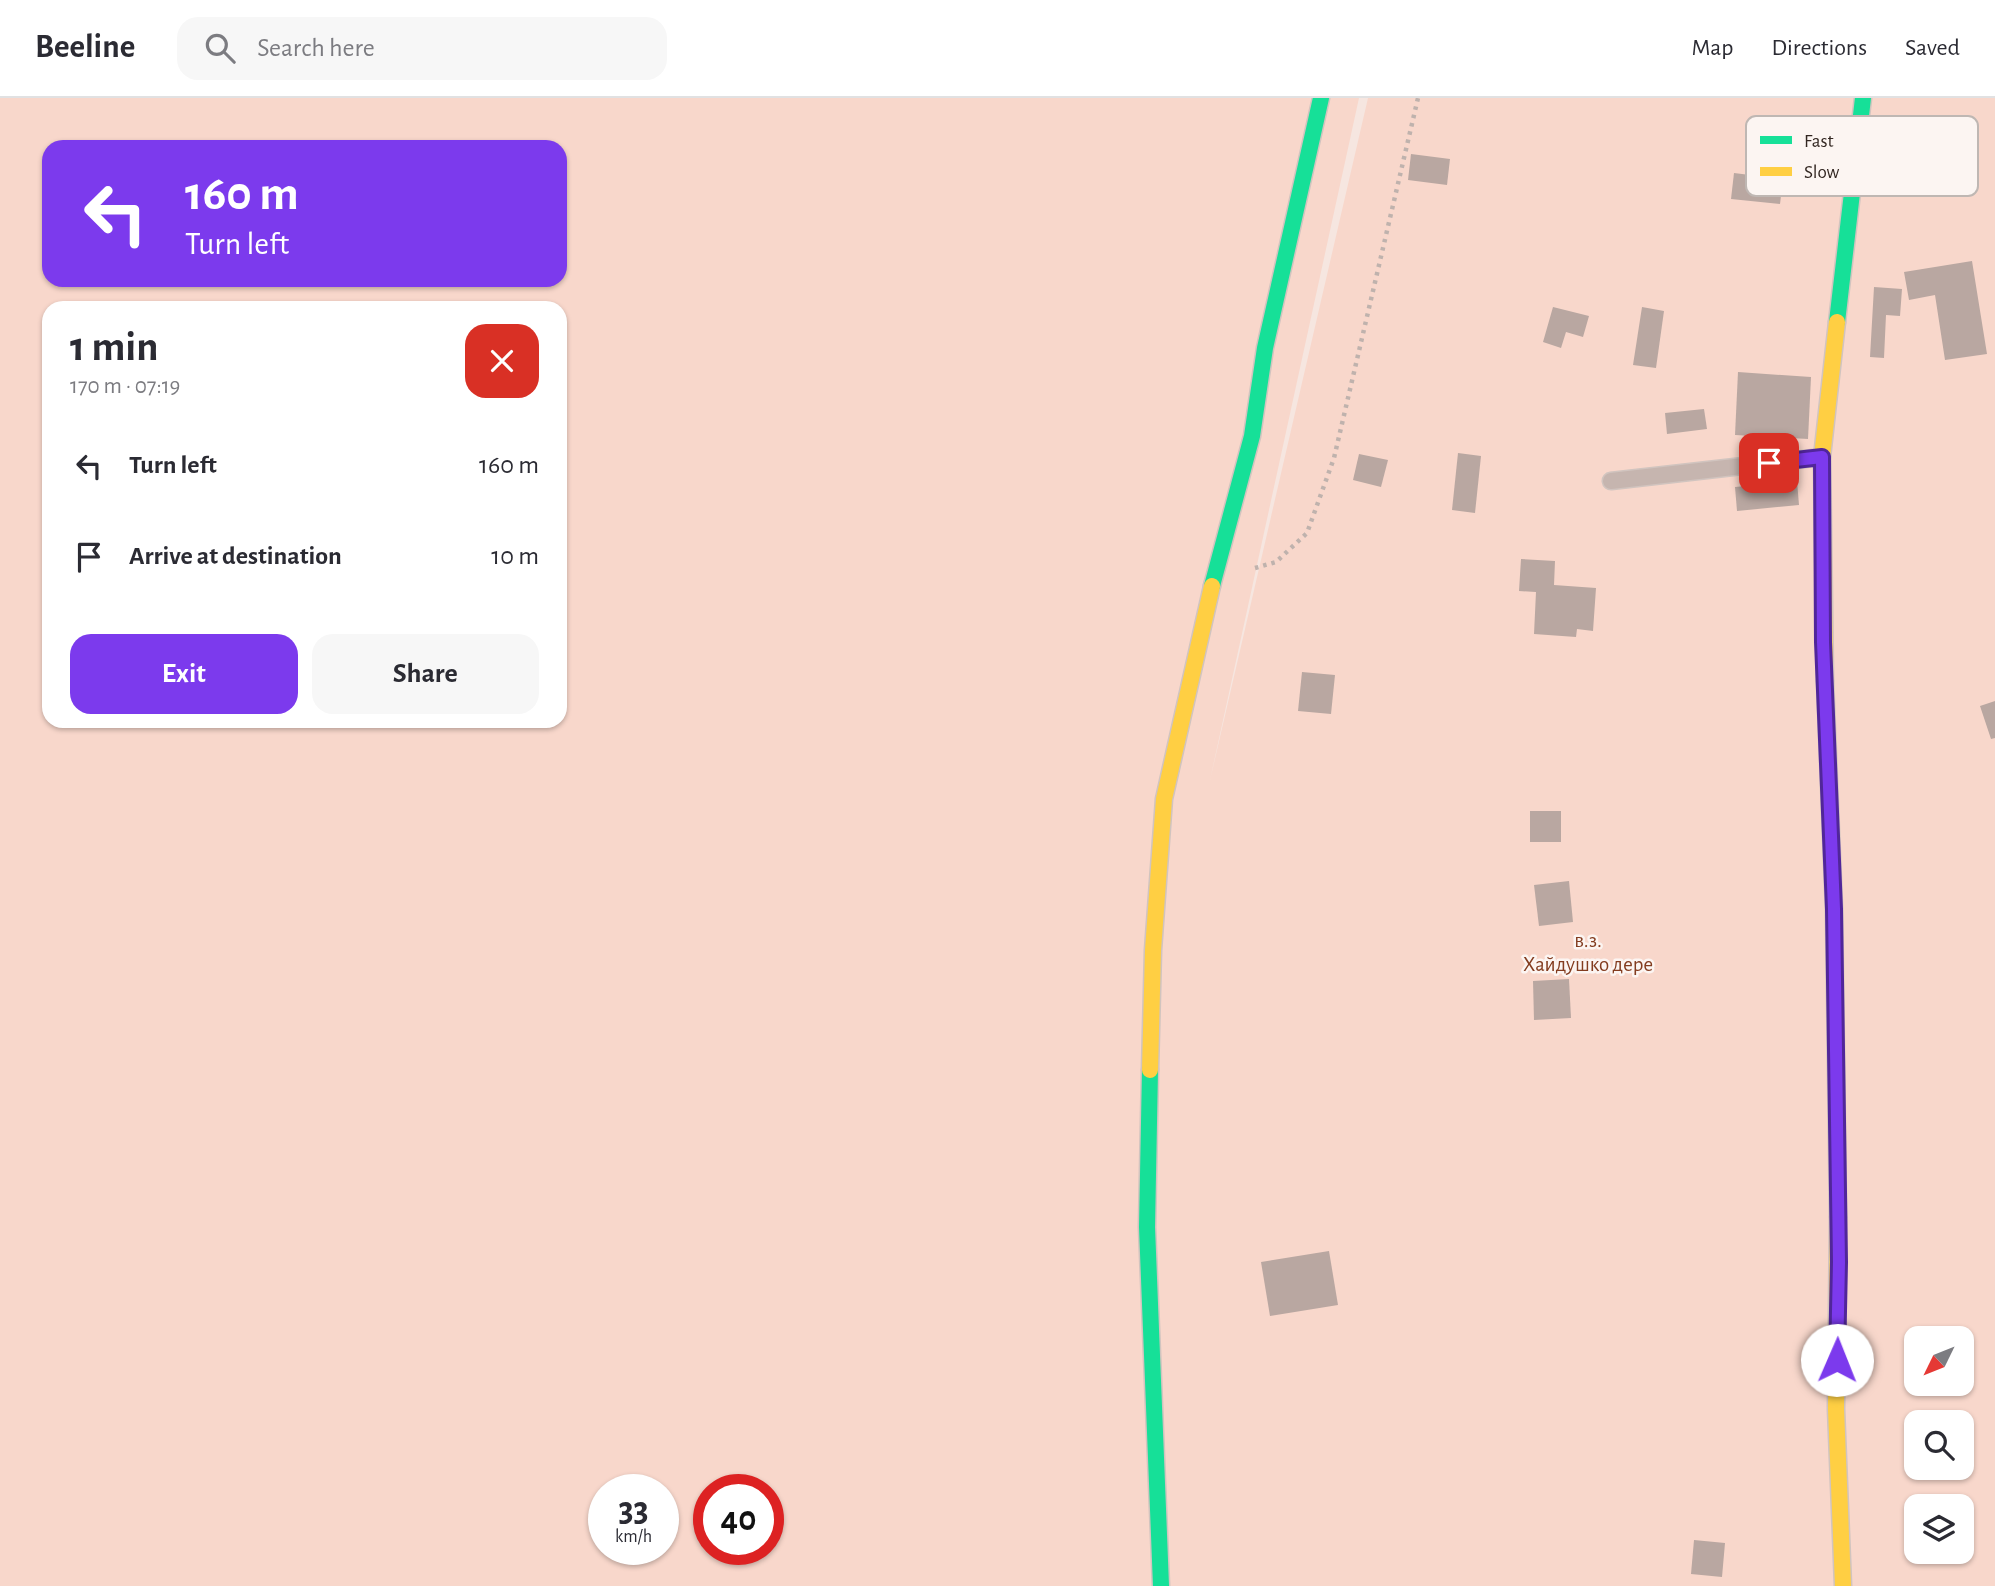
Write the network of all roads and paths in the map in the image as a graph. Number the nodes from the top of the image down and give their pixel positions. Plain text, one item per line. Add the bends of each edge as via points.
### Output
1 (1321, 98) edge
2 (1418, 98) edge
3 (1863, 98) edge
4 (1861, 116) edge
5 (1852, 196) edge
6 (1822, 457) junction
7 (1611, 481) dead end
8 (1213, 580) junction
9 (1161, 1586) edge
10 (1843, 1586) edge

1 - 8 street via 1265,348 1252,436
2 - 8 path via 1334,458 1307,533 1276,562
3 - 4 street
5 - 6 street
6 - 7 lane
6 - 10 street via 1839,1248 1836,1409
8 - 9 street via 1164,799 1153,950 1147,1227

